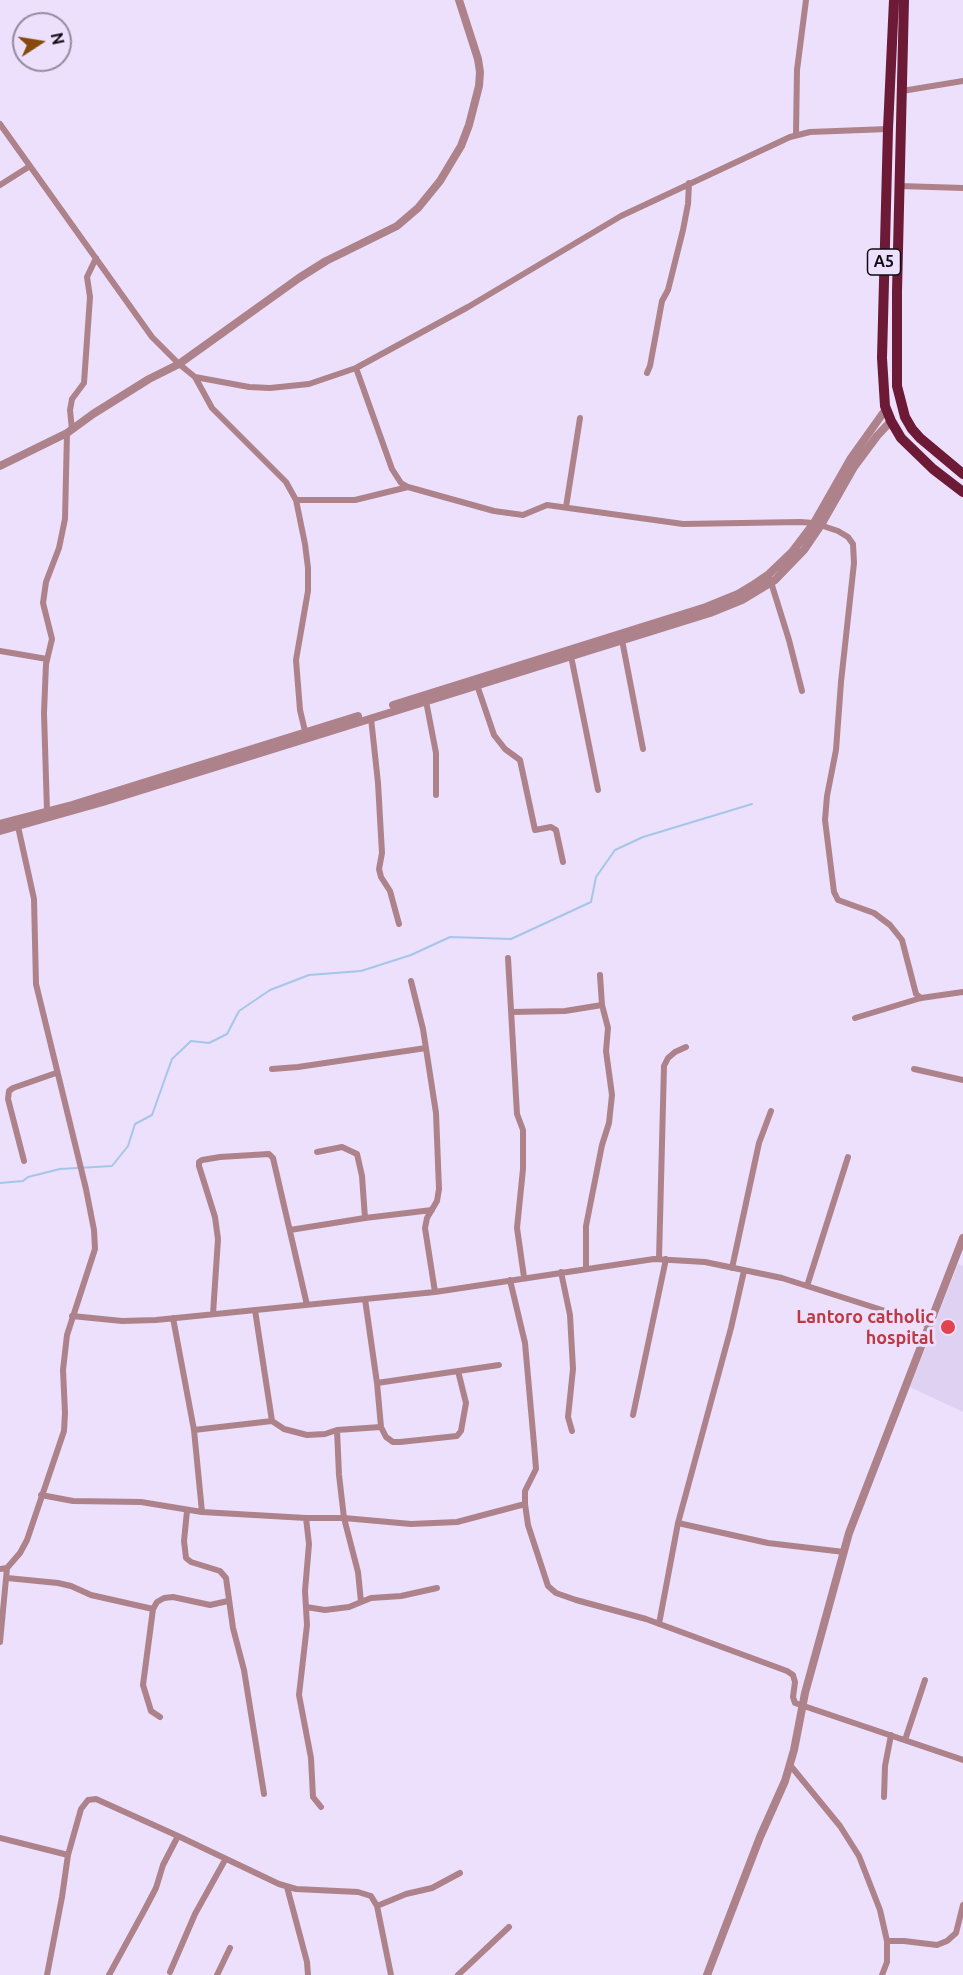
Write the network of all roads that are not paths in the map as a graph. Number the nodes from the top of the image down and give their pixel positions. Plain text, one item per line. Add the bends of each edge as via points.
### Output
1 (459, 0) edge
2 (806, 0) edge
3 (894, 0) edge
4 (904, 0) edge
5 (963, 81) edge
6 (901, 91) junction
7 (0, 124) edge
8 (888, 129) junction
9 (796, 134) junction
10 (30, 166) junction
11 (689, 183) junction
12 (0, 185) edge
13 (900, 186) junction
14 (963, 188) edge
15 (96, 258) junction
16 (884, 291) junction
17 (897, 291) junction
18 (179, 364) junction
19 (356, 368) junction
20 (647, 372) dead end
21 (195, 377) junction
22 (886, 409) junction
23 (580, 418) dead end
24 (891, 421) junction
25 (70, 431) junction
26 (0, 466) edge
27 (963, 474) edge
28 (408, 487) junction
29 (963, 492) edge
30 (296, 500) junction
31 (566, 507) junction
32 (817, 524) junction
33 (770, 579) junction
34 (622, 640) junction
35 (0, 651) edge
36 (571, 656) junction
37 (47, 659) junction
38 (477, 685) junction
39 (802, 690) dead end
40 (426, 701) junction
41 (370, 718) junction
42 (306, 731) junction
43 (644, 749) dead end
44 (598, 790) dead end
45 (436, 795) dead end
46 (47, 811) junction
47 (17, 823) junction
48 (0, 824) edge
49 (0, 831) edge
50 (563, 862) dead end
51 (399, 924) dead end
52 (508, 958) dead end
53 (600, 975) dead end
54 (411, 981) dead end
55 (963, 992) edge
56 (921, 998) junction
57 (602, 1005) junction
58 (511, 1012) junction
59 (855, 1018) dead end
60 (686, 1047) dead end
61 (426, 1048) junction
62 (272, 1069) dead end
63 (914, 1069) dead end
64 (56, 1073) junction
65 (963, 1080) edge
66 (771, 1111) dead end
67 (318, 1152) dead end
68 (848, 1157) dead end
69 (24, 1161) dead end
70 (432, 1210) junction
71 (365, 1218) junction
72 (290, 1230) junction
73 (963, 1238) edge
74 (663, 1259) junction
75 (732, 1268) junction
76 (586, 1269) junction
77 (744, 1271) junction
78 (561, 1272) junction
79 (524, 1277) junction
80 (510, 1280) junction
81 (807, 1286) junction
82 (435, 1292) junction
83 (365, 1299) junction
84 (307, 1305) junction
85 (255, 1310) junction
86 (213, 1314) junction
87 (72, 1316) junction
88 (173, 1318) junction
89 (929, 1325) junction
90 (500, 1365) dead end
91 (458, 1371) junction
92 (377, 1383) junction
93 (633, 1415) dead end
94 (272, 1421) junction
95 (381, 1427) junction
96 (194, 1430) junction
97 (337, 1430) junction
98 (572, 1431) dead end
99 (41, 1495) junction
100 (525, 1504) junction
101 (187, 1511) junction
102 (202, 1512) junction
103 (306, 1518) junction
104 (344, 1518) junction
105 (678, 1522) junction
106 (844, 1552) junction
107 (3, 1568) edge
108 (7, 1578) junction
109 (437, 1588) dead end
110 (228, 1601) junction
111 (361, 1602) junction
112 (306, 1607) junction
113 (153, 1609) junction
114 (658, 1624) junction
115 (0, 1642) edge
116 (925, 1680) dead end
117 (802, 1706) junction
118 (160, 1717) dead end
119 (891, 1735) junction
120 (905, 1740) junction
121 (963, 1760) edge
122 (790, 1765) junction
123 (264, 1794) dead end
124 (884, 1797) dead end
125 (321, 1807) dead end
126 (178, 1836) junction
127 (0, 1838) edge
128 (68, 1855) junction
129 (225, 1860) junction
130 (460, 1873) dead end
131 (288, 1887) junction
132 (963, 1905) edge
133 (377, 1906) junction
134 (509, 1927) dead end
135 (887, 1941) junction
136 (230, 1948) dead end
137 (170, 1972) dead end
138 (50, 1974) edge
139 (109, 1975) edge
140 (217, 1975) edge
141 (308, 1975) edge
142 (391, 1975) edge
143 (458, 1975) edge
144 (707, 1975) edge
145 (882, 1975) edge

1 - 18 street via 478,59 479,86 470,125 440,181 405,220 298,278
2 - 9 street via 797,70
3 - 8 highway, A5
4 - 6 highway, A5
5 - 6 street
6 - 13 highway, A5
7 - 10 street
8 - 9 street
8 - 16 highway, A5
9 - 11 street
10 - 12 street
10 - 15 street
11 - 19 street via 621,216
11 - 20 street via 683,230
13 - 14 street
13 - 17 highway, A5
15 - 18 street via 152,337
15 - 25 street via 87,277 90,297 84,383 72,399
16 - 17 highway
16 - 22 highway, A5 via 882,380
17 - 27 highway, A5 via 897,386 905,417 920,438
18 - 21 street
18 - 25 street
19 - 21 street via 290,387 249,387
19 - 28 street via 392,469
21 - 30 street via 212,408 286,482
22 - 24 highway, A5
22 - 32 street via 851,458
23 - 31 street
24 - 29 highway, A5 via 912,450
24 - 32 street via 854,467
25 - 26 street
25 - 37 street via 65,519 43,603 51,634
28 - 30 street via 355,500
28 - 31 street via 494,512 523,515 547,505
30 - 42 street via 308,568 296,660 300,710
31 - 32 street via 676,524
32 - 33 street via 804,550
32 - 56 street via 845,534 853,544 854,554 836,750 825,820 834,892 838,900 874,913 902,940 916,994
33 - 34 street via 728,606
33 - 39 street
33 - 42 street via 706,607
34 - 36 street
34 - 43 street
35 - 37 street
36 - 38 street
36 - 44 street
37 - 46 street
38 - 40 street
38 - 50 street via 494,735 520,760 535,830 556,830
40 - 41 street
40 - 45 street via 436,753
41 - 47 street via 102,802
41 - 51 street via 378,783 382,853 379,868
42 - 46 street
46 - 47 street
47 - 48 street
47 - 49 street
47 - 64 street via 34,899 36,984
52 - 58 street
53 - 57 street
54 - 61 street
55 - 56 street
56 - 59 street
57 - 58 street via 565,1011
57 - 76 street via 608,1028 606,1051 612,1095 586,1226
58 - 79 street via 517,1114 523,1130 517,1228
60 - 74 street via 668,1058 664,1066
61 - 62 street
61 - 70 street via 437,1124 439,1189
63 - 65 street
64 - 69 street via 9,1091
64 - 87 street via 94,1230 90,1269
66 - 75 street via 759,1143
67 - 71 street via 342,1147 357,1154
68 - 81 street
70 - 71 street
70 - 82 street via 425,1228
71 - 72 street
72 - 84 street
72 - 86 street via 273,1158 268,1154 199,1162 218,1239
73 - 89 street
74 - 75 street
74 - 76 street
74 - 93 street
75 - 77 street
76 - 78 street
77 - 81 street
77 - 105 street
78 - 79 street
78 - 98 street via 570,1315 573,1369 568,1418
79 - 80 street
80 - 82 street
80 - 100 street via 525,1343 536,1469 525,1491
81 - 89 street
82 - 83 street
83 - 84 street
83 - 92 street
84 - 85 street
85 - 86 street
85 - 94 street
86 - 88 street
87 - 88 street via 136,1322
87 - 99 street via 63,1370 64,1431
88 - 96 street
89 - 106 street via 861,1498
90 - 91 street
91 - 92 street
91 - 95 street via 466,1403 457,1436 393,1442
92 - 95 street
94 - 96 street
94 - 97 street via 307,1435
95 - 97 street
96 - 102 street
97 - 104 street
99 - 101 street via 73,1501 141,1502
99 - 107 street via 27,1540 20,1553
100 - 104 street via 457,1522 411,1524
100 - 114 street via 548,1586 556,1593 593,1606
101 - 102 street
101 - 110 street via 186,1558 220,1571 226,1578
102 - 103 street
103 - 104 street
103 - 112 street
104 - 111 street via 358,1572
105 - 106 street via 768,1543
105 - 114 street
106 - 117 street
107 - 108 street
108 - 113 street via 58,1583
108 - 115 street
109 - 111 street
110 - 113 street via 210,1605 173,1597 157,1602
110 - 123 street via 244,1670
111 - 112 street via 325,1610
112 - 125 street via 299,1695 311,1758 313,1797
113 - 118 street via 143,1685 151,1711
114 - 117 street via 787,1671 795,1682 795,1703
116 - 120 street
117 - 119 street
117 - 122 street
119 - 120 street
119 - 124 street
120 - 121 street
122 - 135 street via 859,1856 880,1910
122 - 144 street
126 - 128 street via 106,1803 88,1800 81,1809
126 - 129 street
126 - 139 street via 162,1865 146,1909
127 - 128 street
128 - 138 street
129 - 131 street
129 - 137 street via 195,1914
130 - 133 street via 432,1888
131 - 133 street via 365,1893
131 - 141 street
132 - 135 street via 956,1933 947,1941 937,1945
133 - 142 street
134 - 143 street
135 - 145 street via 887,1962
136 - 140 street

